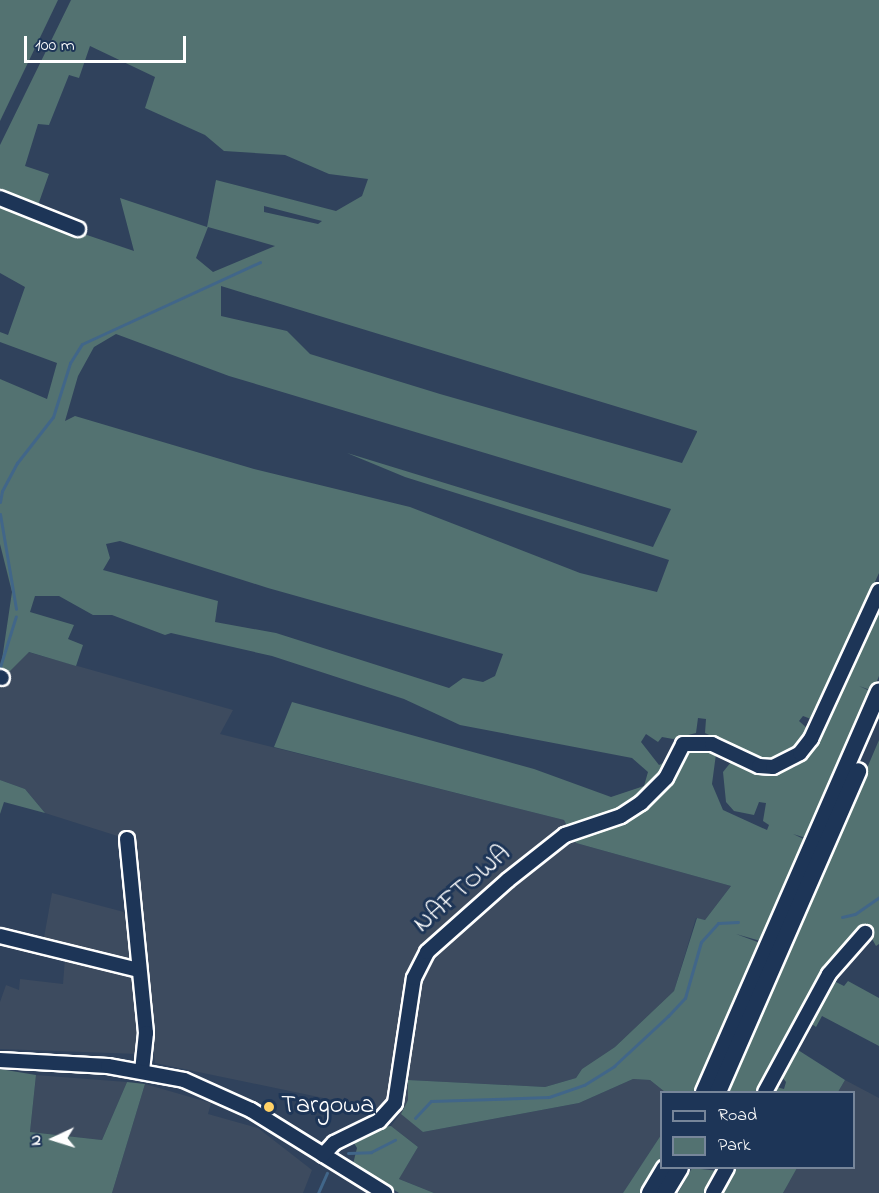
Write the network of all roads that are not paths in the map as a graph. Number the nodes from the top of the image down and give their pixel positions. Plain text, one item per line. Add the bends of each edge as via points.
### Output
1 (0, 198) edge
2 (78, 229) dead end
3 (879, 591) edge
4 (879, 692) edge
5 (879, 718) edge
6 (127, 839) dead end
7 (865, 933) dead end
8 (0, 936) edge
9 (138, 970) junction
10 (0, 1060) edge
11 (142, 1070) junction
12 (704, 1091) edge
13 (718, 1091) edge
14 (766, 1091) edge
15 (323, 1155) junction
16 (664, 1169) edge
17 (679, 1169) edge
18 (726, 1169) edge
19 (385, 1193) edge
20 (650, 1193) edge
21 (665, 1193) edge
22 (713, 1193) edge

1 - 2 street
3 - 15 street, NAFTOWA via 811,739 800,753 773,767 759,766 712,744 683,744 666,778 641,803 621,816 566,835 508,880 422,958 414,978 395,1103 379,1121 334,1143
4 - 12 main road
5 - 13 main road via 818,871
6 - 9 street
7 - 14 street via 829,974
8 - 9 street
9 - 11 street via 146,1032
10 - 11 street
11 - 15 street via 219,1093
15 - 19 street
16 - 20 main road
17 - 21 main road
18 - 22 street

